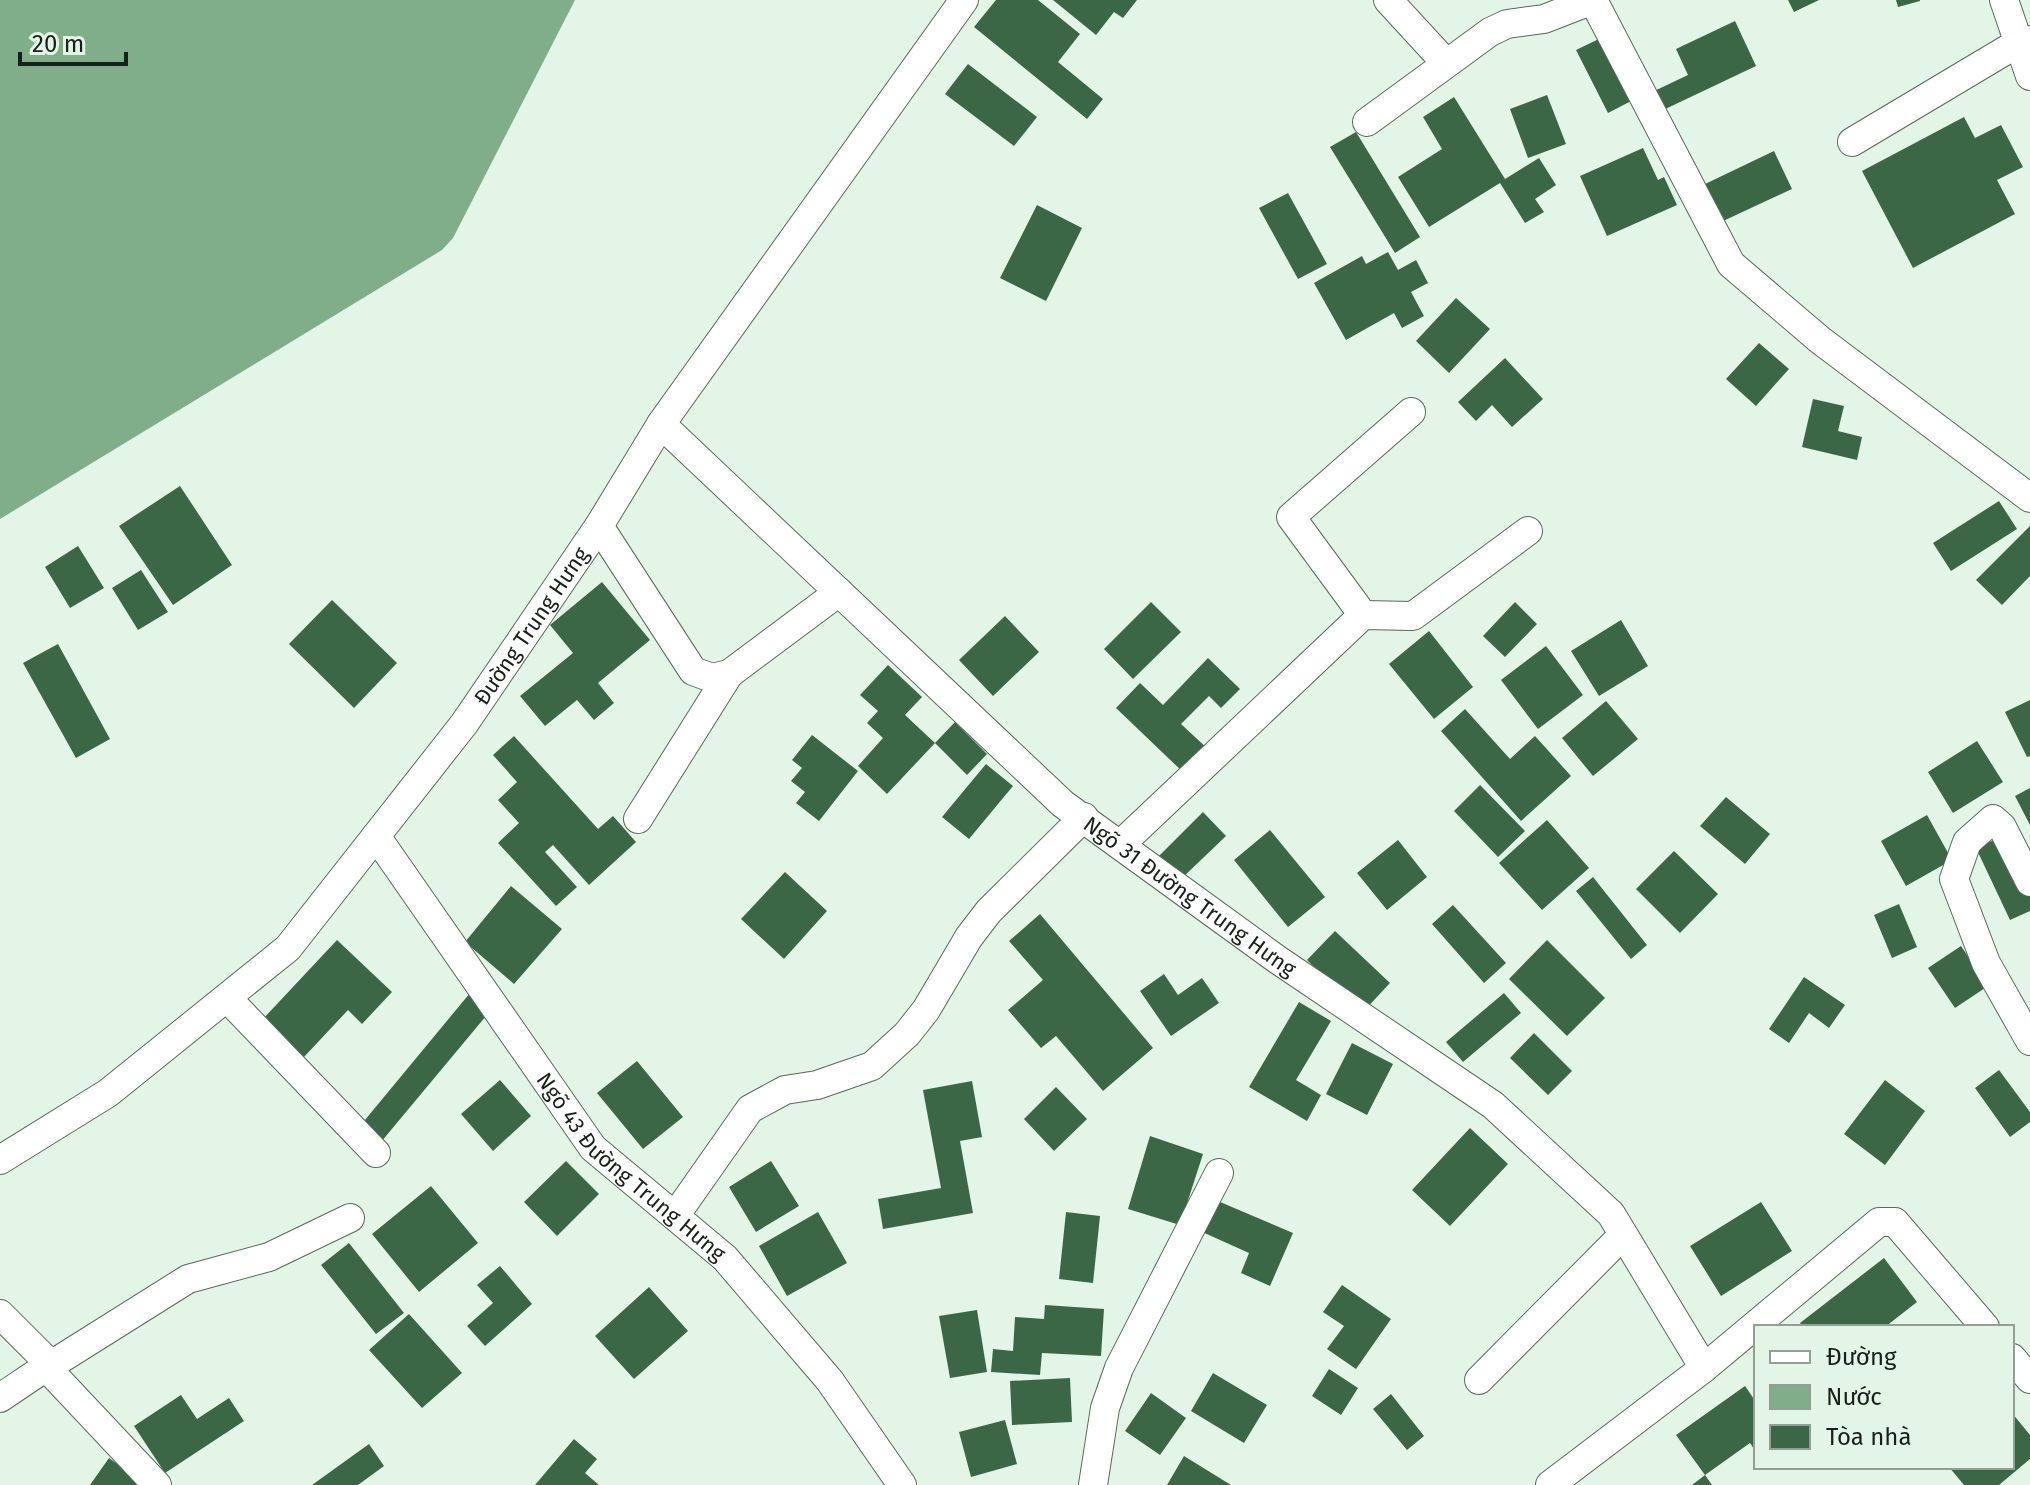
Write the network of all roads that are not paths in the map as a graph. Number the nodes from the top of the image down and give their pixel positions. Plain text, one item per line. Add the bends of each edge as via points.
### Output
1 (964, 0) edge
2 (1388, 0) edge
3 (1593, 0) edge
4 (2004, 0) edge
5 (2024, 42) edge
6 (1445, 62) junction
7 (2030, 76) edge
8 (1367, 122) dead end
9 (1852, 142) dead end
10 (1411, 412) dead end
11 (661, 424) junction
12 (2030, 498) edge
13 (599, 526) junction
14 (1528, 531) dead end
15 (839, 592) junction
16 (1363, 615) junction
17 (729, 674) junction
18 (1084, 817) junction
19 (638, 819) dead end
20 (376, 836) junction
21 (1121, 844) junction
22 (2030, 882) edge
23 (227, 998) junction
24 (2030, 1041) edge
25 (376, 1153) dead end
26 (0, 1160) edge
27 (1219, 1173) dead end
28 (675, 1216) junction
29 (350, 1218) dead end
30 (1623, 1235) junction
31 (0, 1314) edge
32 (1755, 1325) edge
33 (1983, 1325) edge
34 (1754, 1326) edge
35 (2014, 1360) edge
36 (48, 1366) junction
37 (1704, 1368) junction
38 (2030, 1379) edge
39 (1479, 1380) dead end
40 (0, 1398) edge
41 (896, 1483) edge
42 (157, 1485) edge
43 (1093, 1485) edge
44 (1550, 1485) edge

1 - 11 street, Đường Trung Hưng
2 - 6 street
3 - 6 street via 1544,19 1507,24
3 - 12 street via 1731,264 1820,340
4 - 5 street
5 - 7 street
5 - 9 street
6 - 8 street
10 - 16 street via 1291,517
11 - 13 street, Đường Trung Hưng
11 - 15 street, Ngõ 31 Đường Trung Hưng
13 - 17 street via 693,671 712,678
13 - 20 street, Đường Trung Hưng via 464,724
14 - 16 street via 1413,616
15 - 17 street
15 - 18 street, Ngõ 31 Đường Trung Hưng via 1063,804
16 - 21 street
17 - 19 street
18 - 21 street, Ngõ 31 Đường Trung Hưng
18 - 28 street via 989,911 907,1034 872,1066 785,1090 750,1109
20 - 23 street, Đường Trung Hưng via 288,948
20 - 28 street, Ngõ 43 Đường Trung Hưng via 593,1148
21 - 30 street, Ngõ 31 Đường Trung Hưng via 1278,960 1493,1105 1611,1214
22 - 24 street via 1993,819 1967,842 1954,879 1986,963
23 - 25 street
23 - 26 street, Đường Trung Hưng via 108,1093
27 - 43 street via 1119,1368 1105,1408
28 - 41 street, Ngõ 43 Đường Trung Hưng via 725,1258 830,1381
29 - 36 street via 269,1257 188,1279
30 - 37 street, Ngõ 31 Đường Trung Hưng
30 - 39 street
31 - 36 street
32 - 33 street via 1870,1228 1888,1220 1900,1227
34 - 37 street
35 - 38 street
36 - 40 street
36 - 42 street
37 - 44 street

